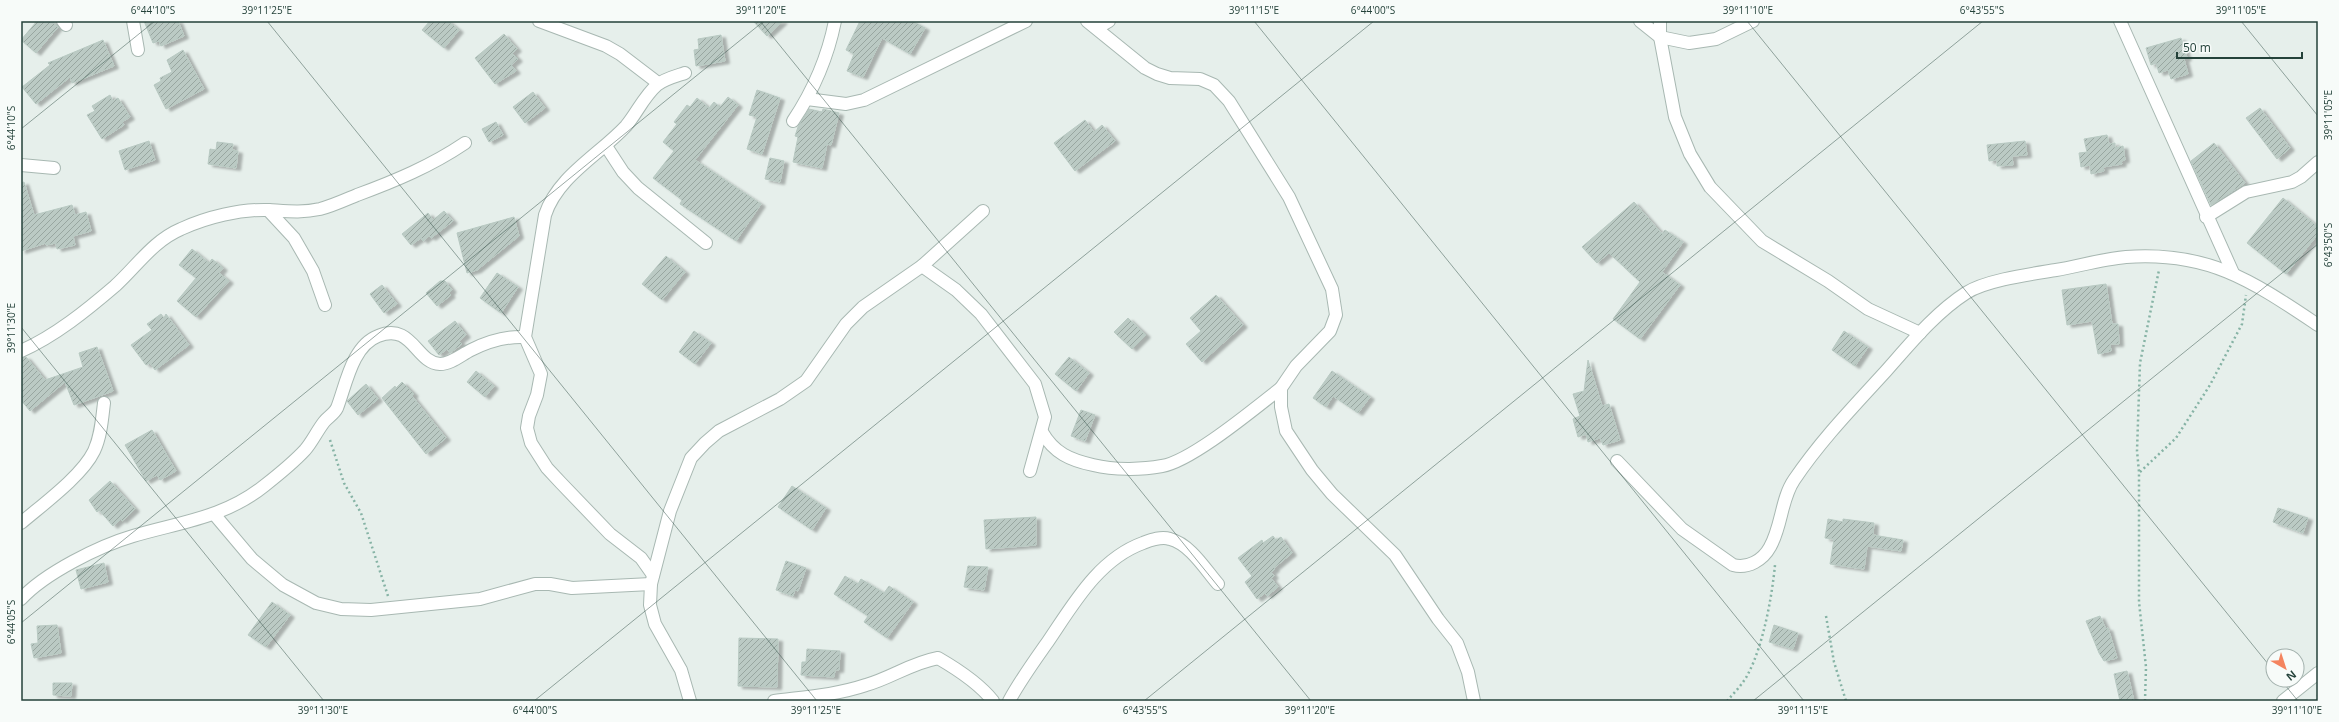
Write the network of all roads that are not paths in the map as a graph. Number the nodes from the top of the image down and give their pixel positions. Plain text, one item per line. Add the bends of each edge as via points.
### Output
1 (133, 21) edge
2 (539, 21) edge
3 (835, 21) edge
4 (1026, 21) edge
5 (1109, 21) edge
6 (1640, 21) edge
7 (1660, 21) edge
8 (1753, 21) edge
9 (2120, 21) edge
10 (1092, 24) edge
11 (1660, 37) junction
12 (138, 50) dead end
13 (685, 72) dead end
14 (658, 83) junction
15 (807, 99) junction
16 (793, 121) dead end
17 (465, 143) dead end
18 (606, 146) junction
19 (2318, 162) edge
20 (21, 166) edge
21 (54, 168) dead end
22 (268, 210) junction
23 (983, 211) dead end
24 (2206, 217) junction
25 (706, 244) dead end
26 (922, 266) junction
27 (2233, 273) junction
28 (325, 305) dead end
29 (2318, 325) edge
30 (1920, 334) junction
31 (525, 336) junction
32 (21, 351) edge
33 (1281, 388) junction
34 (104, 403) dead end
35 (1042, 432) junction
36 (1617, 461) dead end
37 (1030, 471) dead end
38 (214, 514) junction
39 (21, 523) edge
40 (652, 579) junction
41 (1218, 584) dead end
42 (21, 599) edge
43 (2318, 673) edge
44 (690, 701) edge
45 (774, 701) edge
46 (993, 701) edge
47 (1009, 701) edge
48 (1474, 701) edge
49 (2283, 701) edge

1 - 12 street
2 - 14 street via 606,46
3 - 15 street
4 - 15 street via 864,100 846,104
5 - 10 street
6 - 11 street
7 - 11 street
8 - 11 street via 1716,39 1689,43
9 - 24 street
10 - 33 street via 1145,68 1170,78 1200,79 1214,85 1229,101 1289,197 1332,289 1336,315 1330,331 1296,366
11 - 30 street via 1675,117 1690,154 1710,188 1762,241 1868,309
13 - 14 street
14 - 18 street via 627,124
15 - 16 street
17 - 22 street via 436,162 409,175 320,209 292,213
18 - 25 street via 623,172 638,188
18 - 31 street via 573,174 549,202
19 - 24 street via 2292,182 2246,192
20 - 21 street
22 - 28 street via 298,244 313,271
22 - 32 street via 242,211 218,216 180,229 157,242 115,286 48,337
23 - 26 street
24 - 27 street
26 - 35 street via 956,290 981,314 1035,384 1045,417
26 - 40 street via 863,307 846,324 806,381 780,400 719,431 691,458 670,511
27 - 29 street
27 - 30 street via 2217,266 2162,256 2124,257 2026,275 1968,292 1952,303
30 - 36 street via 1842,417 1793,481 1770,547 1758,560 1743,567 1733,565 1682,529
31 - 38 street via 506,336 490,341 452,361 438,364 405,337 392,332 377,336 364,346 354,362 336,410 324,422 305,450 263,487 233,506
31 - 40 street via 541,374 527,428 531,443 547,468 561,483 610,534 641,558
33 - 35 street via 1205,444 1163,466 1105,468 1077,462 1050,446
33 - 48 street via 1281,408 1286,431 1332,494 1395,555 1457,643 1468,672
34 - 39 street via 100,432 94,451 87,462 64,486
35 - 37 street
38 - 40 street via 268,574 310,600 341,609 371,610 480,599 535,584 572,588
38 - 42 street via 107,545 53,575
40 - 44 street via 650,605 655,624 681,670
41 - 47 street via 1183,545 1169,538 1155,539 1130,548 1110,563 1086,588 1034,660
43 - 49 street
45 - 46 street via 852,690 882,680 910,666 938,658 974,683

